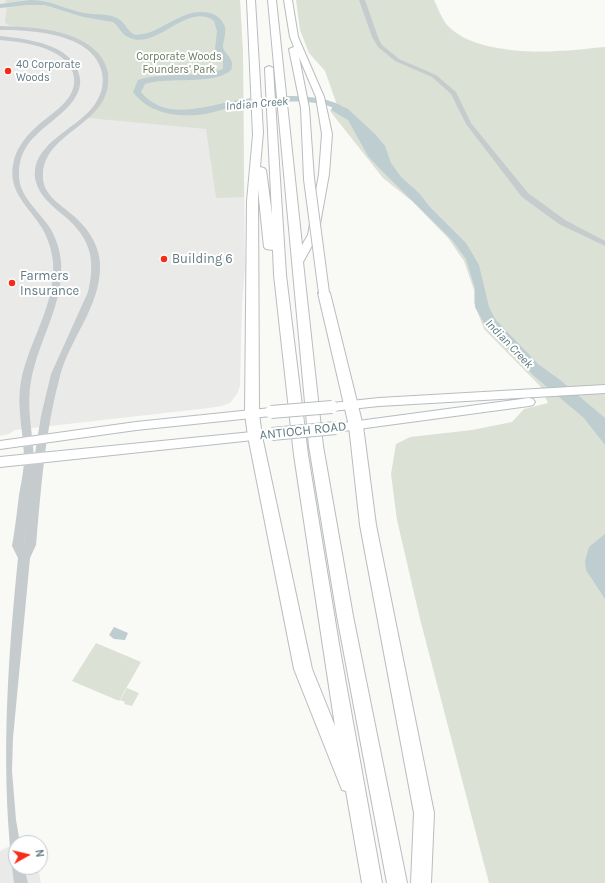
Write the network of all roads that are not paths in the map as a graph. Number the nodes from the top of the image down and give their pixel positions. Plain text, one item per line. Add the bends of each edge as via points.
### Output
1 (251, 0) edge
2 (272, 0) edge
3 (288, 0) edge
4 (362, 0) edge
5 (0, 28) edge
6 (291, 28) junction
7 (0, 38) edge
8 (275, 38) junction
9 (268, 60) dead end
10 (299, 82) junction
11 (277, 114) junction
12 (258, 132) junction
13 (605, 244) edge
14 (297, 264) junction
15 (280, 275) junction
16 (605, 390) edge
17 (545, 397) junction
18 (351, 405) junction
19 (252, 414) junction
20 (356, 426) junction
21 (264, 435) junction
22 (42, 439) junction
23 (27, 441) junction
24 (0, 445) edge
25 (34, 458) junction
26 (0, 462) edge
27 (360, 809) junction
28 (12, 835) edge
29 (372, 883) edge
30 (397, 883) edge
31 (421, 883) edge

1 - 12 highway
2 - 8 highway
3 - 6 highway
4 - 13 street via 375,37 383,50 407,66 434,76 454,93 468,122 525,195 562,222
5 - 22 street via 44,32 80,43 100,60 106,76 103,93 97,105 56,142 46,153 40,166 39,178 42,189 54,204 81,228 91,245 96,265 90,298 56,372
6 - 10 highway via 289,34
6 - 14 highway via 320,97 326,125 325,163 313,235
7 - 23 street via 53,50 72,64 77,78 70,99 28,139 19,155 16,168 20,193 50,235 56,252 58,270 53,300 28,370 24,398
8 - 10 highway
8 - 11 highway via 279,82
9 - 11 highway
10 - 18 highway, bridge via 306,119 309,179 324,293
11 - 14 highway
11 - 15 highway
12 - 15 highway via 271,257
12 - 19 highway via 252,202
14 - 30 highway via 316,446 326,513
15 - 27 highway via 310,518
16 - 17 main road, ANTIOCH ROAD
17 - 18 main road, ANTIOCH ROAD
17 - 20 main road, ANTIOCH ROAD
18 - 19 main road, ANTIOCH ROAD, bridge
18 - 20 highway
19 - 21 highway
19 - 22 main road, ANTIOCH ROAD
20 - 21 main road, ANTIOCH ROAD, bridge
20 - 31 highway via 368,525 424,813
21 - 25 main road, ANTIOCH ROAD
21 - 27 highway via 303,669
22 - 23 main road, ANTIOCH ROAD
22 - 25 street
23 - 24 main road, ANTIOCH ROAD
23 - 25 street
25 - 26 main road, ANTIOCH ROAD
25 - 28 street via 18,546 24,558 6,745
27 - 29 highway

